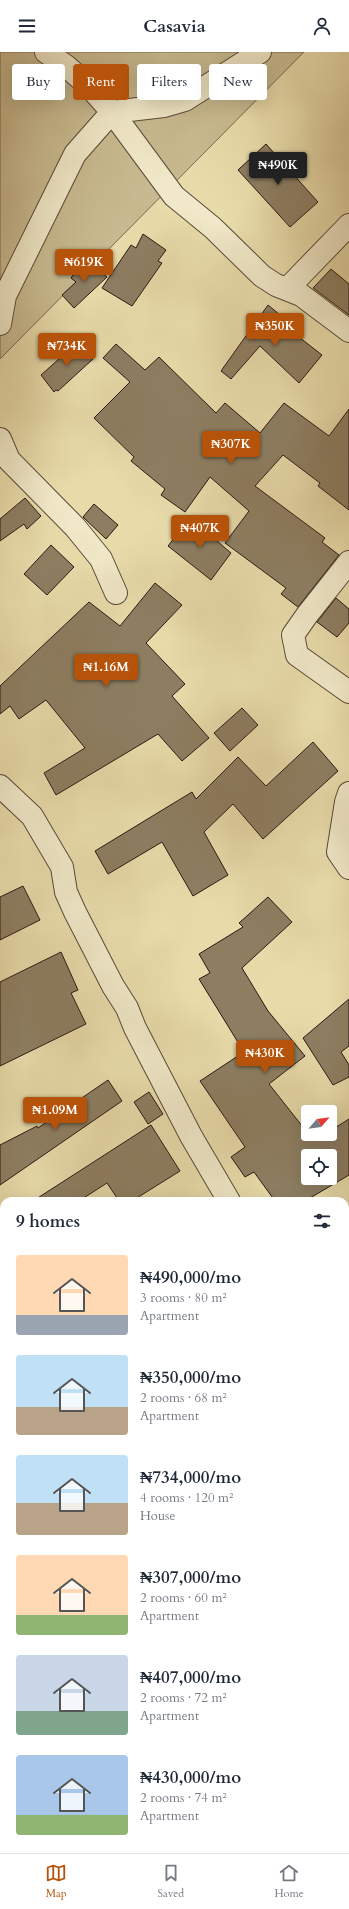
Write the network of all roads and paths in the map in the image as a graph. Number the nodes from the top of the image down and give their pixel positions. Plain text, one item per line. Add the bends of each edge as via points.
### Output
1 (46, 52) edge
2 (260, 52) edge
3 (112, 112) junction
4 (349, 224) edge
5 (288, 288) junction
6 (2, 299) edge
7 (0, 324) edge
8 (349, 331) edge
9 (0, 439) edge
10 (349, 562) edge
11 (116, 593) dead end
12 (349, 692) edge
13 (0, 786) edge
14 (349, 793) edge
15 (349, 868) edge
16 (227, 1197) edge

1 - 3 street via 89,86
2 - 3 street via 185,100 164,106
3 - 5 street via 174,196 213,228 262,276 276,285
3 - 6 street via 75,154
4 - 5 street
5 - 8 street
6 - 7 street
9 - 11 street via 9,460 75,527 101,559
10 - 12 street via 293,635 297,655
13 - 16 street via 32,816 62,867 66,892 75,912 127,1008 191,1136
14 - 15 street via 338,852

